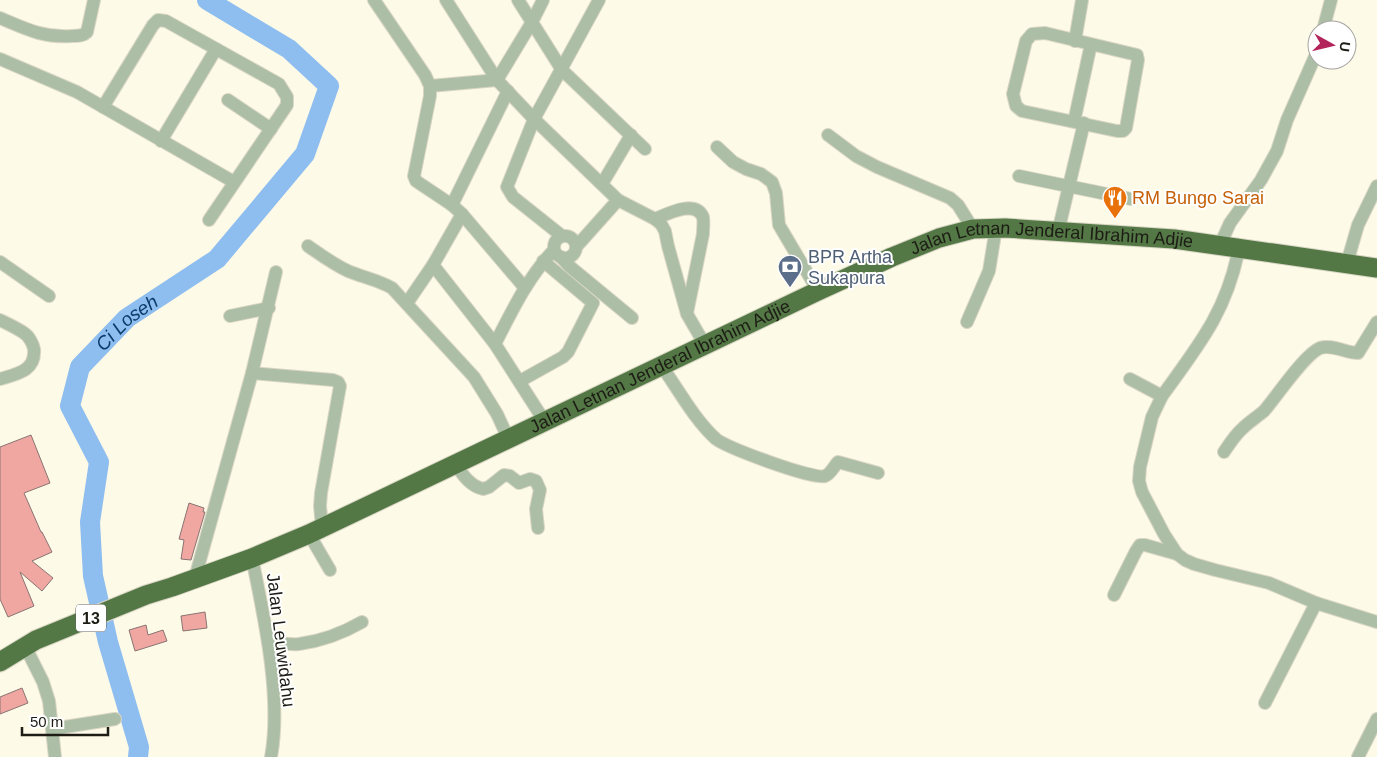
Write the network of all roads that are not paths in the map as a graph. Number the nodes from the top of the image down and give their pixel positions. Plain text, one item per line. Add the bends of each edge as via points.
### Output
1 (94, 0) edge
2 (374, 0) edge
3 (446, 0) edge
4 (518, 0) edge
5 (543, 0) edge
6 (599, 0) edge
7 (1082, 0) edge
8 (1332, 0) edge
9 (0, 18) edge
10 (1326, 20) edge
11 (532, 22) junction
12 (1075, 41) junction
13 (1091, 44) junction
14 (216, 49) junction
15 (0, 59) edge
16 (562, 70) junction
17 (1309, 70) edge
18 (497, 80) junction
19 (430, 86) junction
20 (508, 91) junction
21 (228, 100) dead end
22 (103, 107) junction
23 (534, 119) junction
24 (1079, 123) junction
25 (271, 129) junction
26 (828, 135) dead end
27 (631, 136) junction
28 (161, 141) junction
29 (717, 147) dead end
30 (645, 149) dead end
31 (1019, 176) dead end
32 (234, 182) junction
33 (602, 184) junction
34 (1070, 186) junction
35 (1377, 186) edge
36 (1131, 199) dead end
37 (618, 200) junction
38 (452, 205) junction
39 (462, 214) junction
40 (655, 219) junction
41 (209, 220) dead end
42 (996, 228) junction
43 (973, 229) junction
44 (1058, 232) junction
45 (562, 236) junction
46 (1220, 245) junction
47 (308, 246) dead end
48 (576, 247) junction
49 (1239, 248) junction
50 (558, 254) junction
51 (543, 261) junction
52 (0, 262) edge
53 (1347, 263) junction
54 (433, 264) junction
55 (1377, 268) edge
56 (276, 272) dead end
57 (524, 288) junction
58 (600, 290) junction
59 (818, 291) junction
60 (49, 296) dead end
61 (407, 303) junction
62 (593, 303) junction
63 (269, 308) junction
64 (687, 314) junction
65 (230, 316) dead end
66 (632, 318) dead end
67 (0, 320) edge
68 (967, 322) dead end
69 (1377, 322) edge
70 (495, 344) junction
71 (704, 344) junction
72 (661, 365) junction
73 (252, 373) junction
74 (1130, 379) dead end
75 (0, 380) edge
76 (520, 381) junction
77 (1162, 396) junction
78 (545, 422) junction
79 (509, 440) junction
80 (1224, 452) dead end
81 (456, 465) junction
82 (878, 472) dead end
83 (538, 528) dead end
84 (316, 531) junction
85 (1177, 554) junction
86 (252, 558) junction
87 (330, 570) dead end
88 (195, 578) junction
89 (1114, 595) dead end
90 (1316, 603) junction
91 (1376, 618) edge
92 (362, 622) dead end
93 (268, 642) junction
94 (31, 643) junction
95 (0, 662) edge
96 (1265, 703) dead end
97 (115, 719) dead end
98 (1377, 719) edge
99 (52, 729) junction
100 (55, 757) edge
101 (271, 757) edge
102 (1358, 757) edge

1 - 9 street via 87,32 83,35 42,35
2 - 19 street
3 - 18 street
4 - 11 street
5 - 11 street
6 - 16 street
7 - 12 street
8 - 10 street
11 - 16 street
11 - 18 street
12 - 13 street
12 - 24 street via 1045,33 1028,37 1014,94 1016,106 1022,112
13 - 24 street
13 - 24 street via 1134,54 1138,58 1125,130
14 - 22 street via 166,21 158,20
14 - 25 street via 279,84 285,91 287,105
14 - 28 street
15 - 22 street via 77,92
16 - 23 street
16 - 27 street
17 - 46 street via 1277,151 1261,180 1230,222
18 - 19 street
18 - 20 street
19 - 38 street via 414,176 420,185
20 - 23 street
20 - 38 street
21 - 25 street
22 - 28 street
23 - 33 street
23 - 45 street via 507,187 513,197
24 - 34 street
25 - 32 street
26 - 43 street via 877,167 950,198
27 - 30 street
27 - 33 street
28 - 32 street
29 - 59 street via 733,162 772,182 779,225
31 - 34 street
32 - 41 street
33 - 37 street
34 - 36 street
34 - 44 street
35 - 53 street via 1358,225
37 - 40 street
37 - 48 street
38 - 39 street
39 - 54 street
39 - 57 street
40 - 64 street via 666,231
40 - 64 street via 690,208 702,216 702,234
42 - 43 highway, Jalan Letnan Jenderal Ibrahim Adjie / 13
42 - 44 highway, Jalan Letnan Jenderal Ibrahim Adjie / 13
42 - 68 street via 989,271
43 - 59 highway, Jalan Letnan Jenderal Ibrahim Adjie / 13 via 939,238
44 - 46 highway, Jalan Letnan Jenderal Ibrahim Adjie / 13
45 - 48 street via 570,237
45 - 50 street via 555,242
46 - 49 highway, Jalan Letnan Jenderal Ibrahim Adjie / 13
47 - 61 street via 348,271 382,282
48 - 50 street via 571,256
49 - 53 highway, Jalan Letnan Jenderal Ibrahim Adjie / 13
49 - 77 street via 1234,273 1220,308 1204,338
50 - 51 street
50 - 58 street via 568,266
51 - 57 street
51 - 62 street
52 - 60 street
53 - 55 highway, Jalan Letnan Jenderal Ibrahim Adjie / 13
54 - 61 street
54 - 70 street
56 - 63 street
57 - 70 street
58 - 62 street
58 - 66 street
59 - 71 highway, Jalan Letnan Jenderal Ibrahim Adjie / 13
61 - 79 street via 474,377
62 - 76 street via 568,352
63 - 65 street
63 - 73 street
64 - 71 street
67 - 75 street via 26,334 34,345 35,357 30,366
69 - 80 street via 1358,353 1320,348 1292,375 1262,413 1242,428
70 - 76 street
71 - 72 highway, Jalan Letnan Jenderal Ibrahim Adjie / 13
72 - 78 highway, Jalan Letnan Jenderal Ibrahim Adjie / 13
72 - 82 street via 699,420 725,445 783,467 821,476 828,474 838,462
73 - 84 street via 333,380 340,386
73 - 88 street
74 - 77 street
76 - 78 street
77 - 85 street via 1152,417 1140,467 1140,481 1142,492
78 - 79 highway, Jalan Letnan Jenderal Ibrahim Adjie / 13
79 - 81 highway, Jalan Letnan Jenderal Ibrahim Adjie / 13
81 - 83 street via 473,486 482,489 504,475 522,483 530,479 536,481 540,490 536,509
81 - 84 highway, Jalan Letnan Jenderal Ibrahim Adjie / 13
84 - 86 highway, Jalan Letnan Jenderal Ibrahim Adjie / 13
84 - 87 street
85 - 89 street via 1140,545
85 - 90 street via 1215,570 1269,583
86 - 88 highway, 13
86 - 93 street, Jalan Leuwidahu
88 - 94 highway, 13
90 - 91 street
90 - 96 street
92 - 93 street via 324,639 297,644
93 - 101 street, Jalan Leuwidahu via 273,691
94 - 95 highway, 13
94 - 99 street via 49,701
97 - 99 street
98 - 102 street
99 - 100 street

